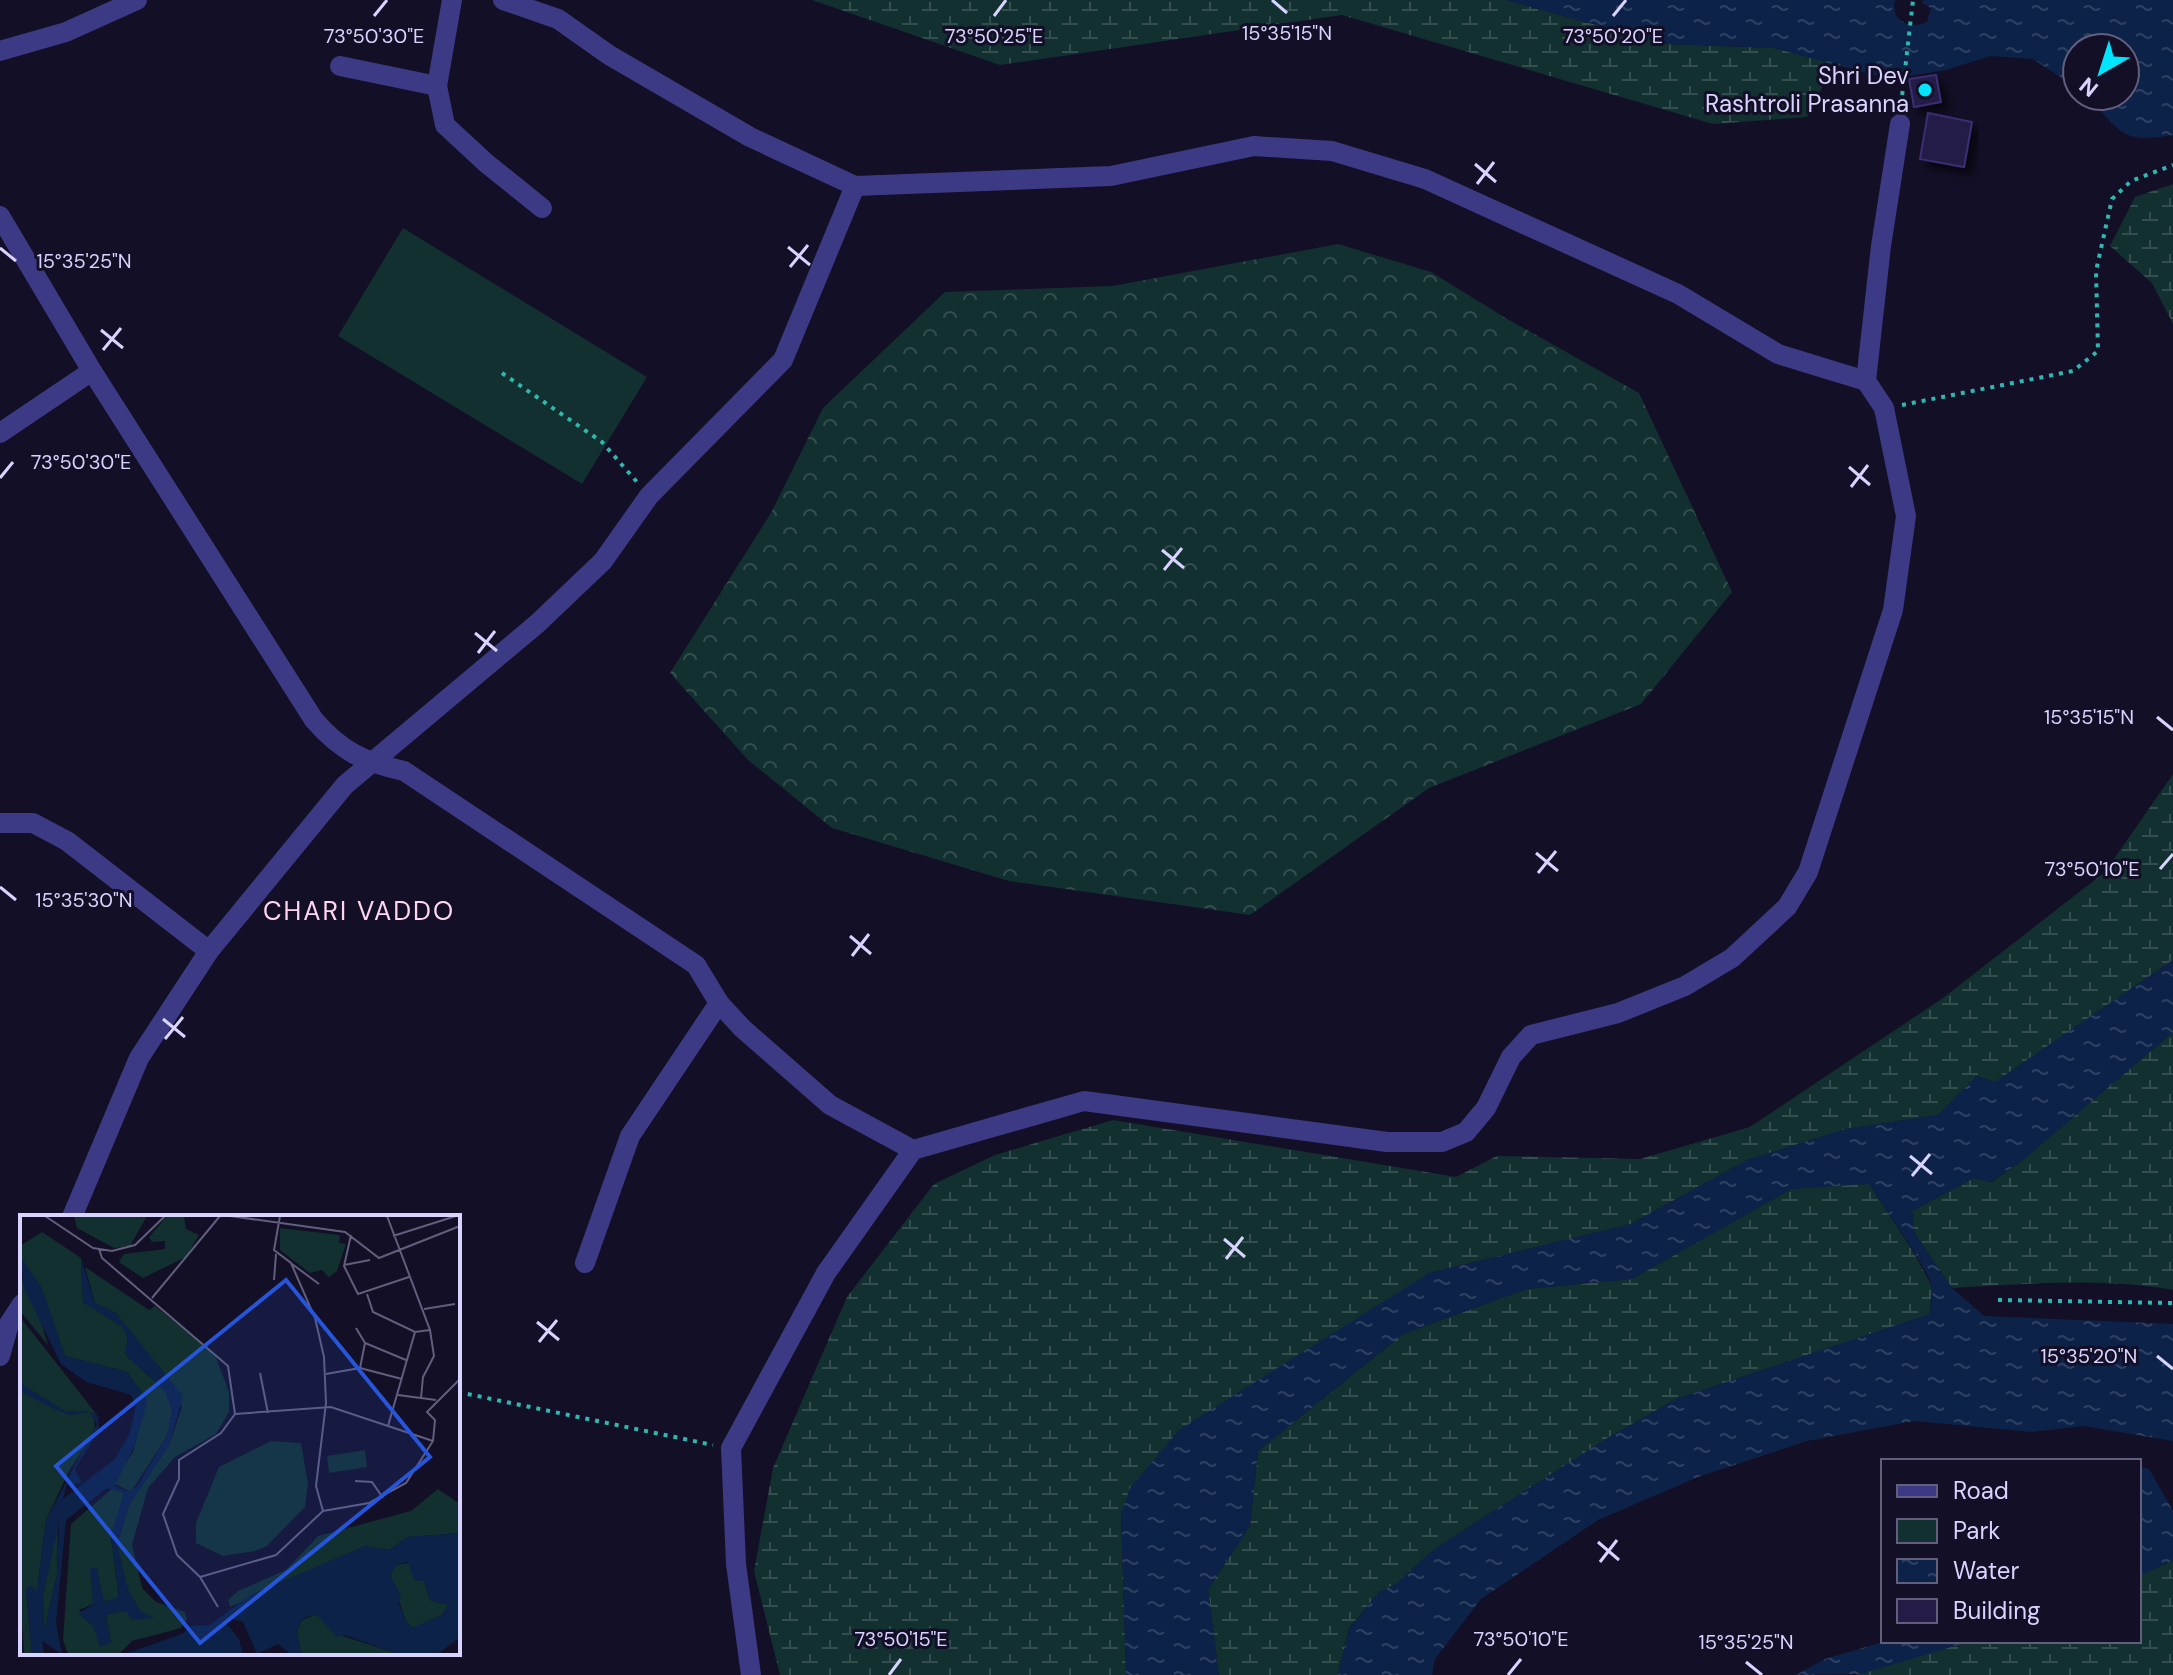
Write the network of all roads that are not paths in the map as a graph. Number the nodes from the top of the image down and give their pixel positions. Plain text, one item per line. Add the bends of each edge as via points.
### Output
1 (137, 0) edge
2 (452, 0) edge
3 (503, 0) edge
4 (0, 51) edge
5 (340, 66) dead end
6 (437, 86) junction
7 (1900, 124) road end
8 (855, 186) junction
9 (542, 208) dead end
10 (0, 216) edge
11 (92, 371) junction
12 (1866, 381) junction
13 (0, 433) edge
14 (370, 763) junction
15 (0, 823) edge
16 (209, 951) junction
17 (719, 1003) junction
18 (913, 1150) junction
19 (73, 1215) edge
20 (585, 1263) dead end
21 (20, 1307) edge
22 (0, 1356) edge
23 (751, 1675) edge

1 - 4 street via 66,32
2 - 6 street
3 - 8 street via 558,19 750,137
5 - 6 street
6 - 9 street via 445,125
7 - 12 street
8 - 12 street via 1111,176 1254,146 1332,151 1425,179 1678,294 1778,354
8 - 14 street via 783,360 649,496 603,561 560,603
10 - 11 street
11 - 13 street
11 - 14 street via 314,720 334,743
12 - 18 street via 1884,408 1906,516 1893,610 1808,872 1787,907 1732,958 1685,986 1618,1013 1531,1035 1511,1057 1486,1108 1466,1132 1442,1142 1387,1142 1084,1101
14 - 16 street via 345,785
14 - 17 street via 404,771 696,965
15 - 16 street via 33,823 67,841
16 - 19 street via 139,1058
17 - 18 street via 830,1105
17 - 20 street via 630,1136
18 - 23 street via 826,1273 731,1448 736,1564
21 - 22 street

